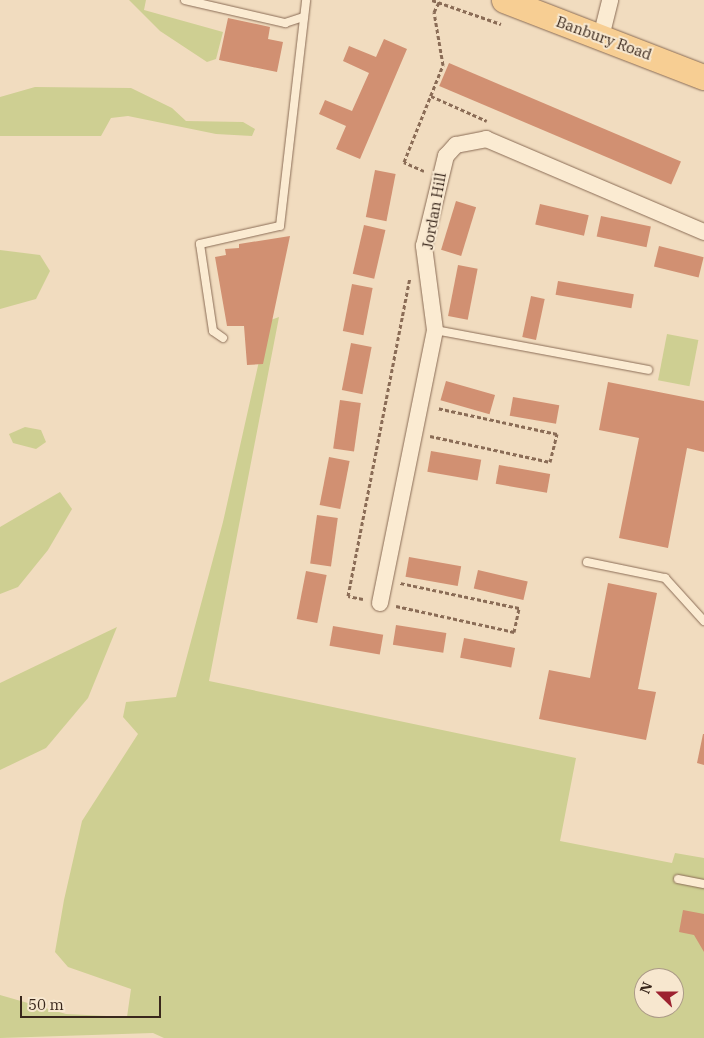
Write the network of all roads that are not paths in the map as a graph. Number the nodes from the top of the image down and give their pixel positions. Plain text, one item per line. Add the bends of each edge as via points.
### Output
1 (185, 0) edge
2 (306, 0) edge
3 (504, 0) edge
4 (610, 0) edge
5 (304, 17) junction
6 (601, 37) junction
7 (704, 77) edge
8 (704, 232) edge
9 (435, 330) junction
10 (224, 338) dead end
11 (648, 370) dead end
12 (587, 562) dead end
13 (380, 603) road end
14 (704, 621) edge
15 (678, 879) dead end
16 (704, 884) edge

1 - 5 lane via 286,23
2 - 5 lane
3 - 6 main road, Banbury Road
4 - 6 street
5 - 10 lane via 280,226 200,244 213,331
6 - 7 main road, Banbury Road
8 - 9 street, Jordan Hill via 486,139 456,145 438,176 424,246
9 - 11 lane
9 - 13 street, Jordan Hill
12 - 14 lane via 665,578
15 - 16 lane

